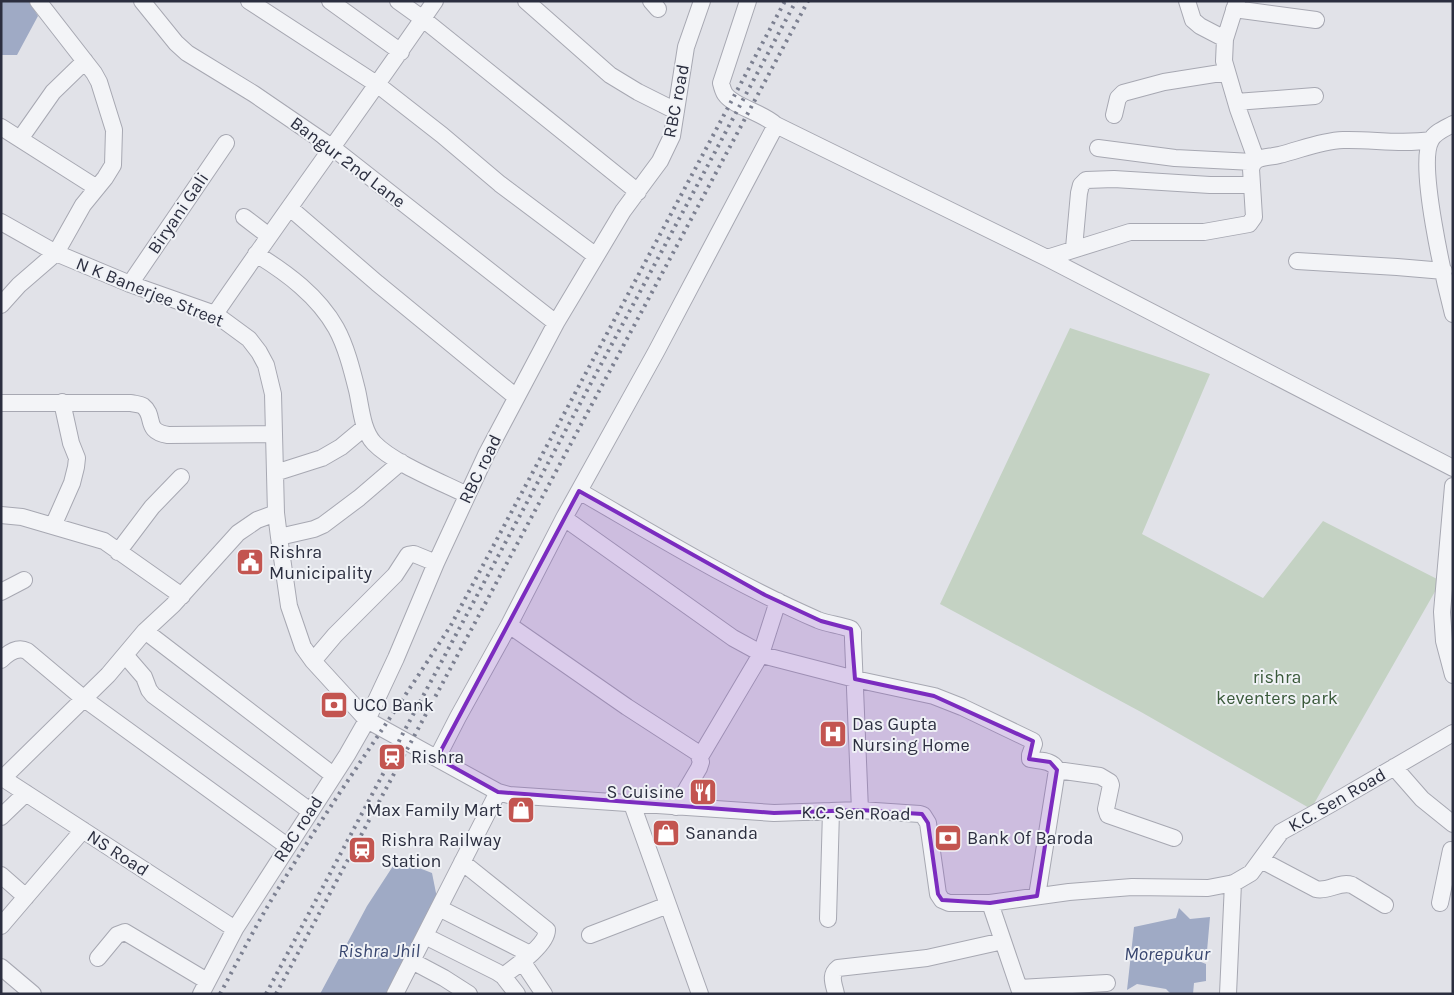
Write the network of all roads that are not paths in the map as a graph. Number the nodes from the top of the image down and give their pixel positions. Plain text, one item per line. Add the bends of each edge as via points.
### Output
1 (38, 1) edge
2 (142, 1) edge
3 (249, 1) edge
4 (330, 1) edge
5 (398, 1) edge
6 (436, 1) edge
7 (526, 1) edge
8 (702, 1) edge
9 (748, 1) edge
10 (1187, 1) edge
11 (1235, 5) edge
12 (424, 19) junction
13 (1316, 20) dead end
14 (1225, 39) junction
15 (400, 52) junction
16 (85, 61) junction
17 (1227, 72) junction
18 (378, 85) junction
19 (1315, 96) dead end
20 (1236, 102) junction
21 (676, 111) junction
22 (1114, 115) dead end
23 (1453, 124) edge
24 (776, 125) junction
25 (1, 126) edge
26 (20, 139) junction
27 (1431, 140) junction
28 (226, 143) dead end
29 (334, 148) junction
30 (1098, 148) dead end
31 (1254, 161) junction
32 (1252, 185) junction
33 (97, 188) junction
34 (638, 192) junction
35 (290, 208) junction
36 (244, 217) dead end
37 (1, 222) edge
38 (269, 236) junction
39 (1074, 248) junction
40 (56, 253) junction
41 (256, 254) junction
42 (596, 256) junction
43 (1047, 258) junction
44 (1297, 261) dead end
45 (1444, 272) junction
46 (130, 284) junction
47 (1, 305) edge
48 (215, 314) junction
49 (1453, 314) edge
50 (556, 323) junction
51 (516, 397) junction
52 (62, 402) junction
53 (1, 403) edge
54 (365, 427) junction
55 (274, 434) junction
56 (400, 462) junction
57 (1453, 468) edge
58 (275, 473) junction
59 (181, 476) dead end
60 (1453, 486) edge
61 (579, 491) junction
62 (467, 495) junction
63 (276, 513) junction
64 (1, 515) edge
65 (564, 518) junction
66 (53, 526) junction
67 (1451, 531) edge
68 (279, 537) junction
69 (118, 552) junction
70 (436, 563) junction
71 (24, 580) dead end
72 (1, 592) edge
73 (1448, 594) edge
74 (182, 596) junction
75 (778, 601) junction
76 (509, 625) junction
77 (145, 631) junction
78 (760, 654) junction
79 (125, 655) junction
80 (1, 660) edge
81 (313, 661) junction
82 (1453, 675) edge
83 (855, 679) junction
84 (83, 698) junction
85 (367, 720) junction
86 (1453, 733) edge
87 (700, 757) junction
88 (437, 758) junction
89 (1394, 767) junction
90 (1057, 770) junction
91 (334, 775) junction
92 (2, 777) edge
93 (498, 792) junction
94 (26, 793) junction
95 (632, 804) junction
96 (676, 808) junction
97 (860, 810) junction
98 (310, 811) junction
99 (831, 811) junction
100 (1, 817) edge
101 (1453, 824) edge
102 (83, 830) junction
103 (1174, 838) dead end
104 (287, 846) junction
105 (1452, 846) edge
106 (1261, 860) junction
107 (462, 862) junction
108 (1, 875) edge
109 (1232, 884) junction
110 (1037, 896) junction
111 (26, 897) junction
112 (990, 903) junction
113 (1440, 903) dead end
114 (668, 905) junction
115 (1385, 905) dead end
116 (439, 908) junction
117 (828, 919) dead end
118 (1, 926) edge
119 (235, 929) junction
120 (590, 935) dead end
121 (425, 936) junction
122 (1004, 941) junction
123 (98, 958) dead end
124 (526, 958) junction
125 (412, 961) junction
126 (1, 966) edge
127 (503, 976) junction
128 (1107, 983) dead end
129 (204, 987) edge
130 (1020, 991) edge
131 (697, 993) edge
132 (32, 994) edge
133 (395, 994) edge
134 (469, 994) edge
135 (517, 994) edge
136 (544, 994) edge
137 (836, 994) edge
138 (1228, 994) edge

1 - 16 street
2 - 29 street, Bangur 2nd Lane via 187,52
3 - 18 street
4 - 15 street
5 - 12 street
6 - 12 street
7 - 21 street via 610,75
8 - 21 street, RBC road via 686,48
9 - 24 street via 721,83 724,94
10 - 14 street via 1192,20
11 - 13 street
11 - 14 street
12 - 15 street
12 - 34 street
14 - 17 street
15 - 18 street
16 - 26 street via 53,92
16 - 33 street via 99,82 114,134 113,164
17 - 20 street
17 - 22 street via 1164,82 1123,93 1118,98
18 - 29 street
18 - 42 street via 500,184
19 - 20 street
20 - 31 street
21 - 34 street, RBC road via 672,136 660,161
23 - 27 street
24 - 43 street
24 - 61 street
25 - 26 street
26 - 33 street
27 - 31 street via 1341,140
27 - 45 street via 1427,150 1427,174
28 - 46 street, Biryani Gali
29 - 35 street
29 - 50 street, Bangur 2nd Lane
30 - 31 street via 1175,158
31 - 32 street
32 - 39 street via 1254,217 1246,225 1187,233 1130,232
32 - 39 street via 1086,180 1079,193
33 - 40 street
34 - 42 street, RBC road
35 - 38 street
35 - 51 street
36 - 38 street
37 - 40 street, N K Banerjee Street
38 - 41 street
39 - 43 street
40 - 46 street, N K Banerjee Street
40 - 47 street
41 - 48 street
41 - 54 street via 295,281 336,328 344,344
42 - 50 street, RBC road
43 - 57 street
44 - 45 street
45 - 49 street
46 - 48 street, N K Banerjee Street
48 - 55 street, N K Banerjee Street via 249,339 266,366 272,394
50 - 51 street, RBC road
51 - 62 street, RBC road
52 - 53 street
52 - 55 street via 139,405 145,408 154,430 160,434
52 - 66 street via 77,458 72,483
54 - 56 street via 373,442
54 - 58 street via 322,458
55 - 58 street, N K Banerjee Street
56 - 62 street
56 - 68 street via 323,525
58 - 63 street, N K Banerjee Street
59 - 69 street via 152,507
60 - 67 street
61 - 65 street
61 - 75 street
62 - 70 street, RBC road
63 - 68 street, N K Banerjee Street
63 - 74 street via 257,520 238,533
64 - 66 street
65 - 76 street
65 - 78 street
66 - 69 street via 104,541
67 - 73 street
68 - 81 street, N K Banerjee Street via 289,606 303,648
69 - 74 street
70 - 81 street via 414,554 408,555 395,575
70 - 85 street, RBC road
71 - 72 street
73 - 82 street via 1442,612 1444,640
74 - 77 street
75 - 78 street
75 - 83 street via 820,621 851,629
76 - 87 street
76 - 88 street
77 - 79 street
77 - 91 street
78 - 83 street
78 - 87 street
79 - 84 street
79 - 98 street via 144,677 153,695
80 - 84 street via 12,651 23,649
81 - 85 street, N K Banerjee Street
83 - 90 street via 934,696 957,705 1031,740 1034,744 1030,759 1050,762
83 - 97 street
84 - 92 street
84 - 104 street
85 - 88 street, K.C. Sen Road
85 - 91 street, RBC road
86 - 89 street, K.C. Sen Road
87 - 96 street via 699,768
88 - 93 street, K.C. Sen Road
89 - 101 street via 1422,799
89 - 106 street, K.C. Sen Road via 1281,832
90 - 103 street via 1106,779 1111,785 1106,809 1108,815
90 - 110 street
91 - 98 street, RBC road
92 - 94 street, NS Road
93 - 95 street, K.C. Sen Road
93 - 107 street
94 - 100 street
94 - 102 street, NS Road
95 - 96 street, K.C. Sen Road
95 - 114 street
96 - 99 street, K.C. Sen Road via 774,813
97 - 99 street, K.C. Sen Road
97 - 112 street, K.C. Sen Road via 923,815 928,823 940,898 954,903
98 - 104 street, RBC road
99 - 117 street
102 - 111 street
102 - 119 street, NS Road
104 - 119 street, RBC road
105 - 113 street
106 - 109 street, K.C. Sen Road via 1251,873
106 - 115 street via 1316,889 1326,890 1346,883
107 - 116 street
107 - 124 street via 546,930 544,939
108 - 111 street
109 - 110 street, K.C. Sen Road via 1208,888 1132,888
109 - 138 street
110 - 112 street, K.C. Sen Road
111 - 118 street
112 - 122 street
114 - 120 street
114 - 131 street
116 - 121 street
116 - 124 street
119 - 129 street, RBC road
121 - 125 street
121 - 127 street
122 - 130 street
122 - 137 street via 927,958 838,968 832,976
123 - 129 street via 117,935 125,932
124 - 127 street
124 - 136 street
125 - 133 street
125 - 134 street
126 - 132 street
127 - 135 street
128 - 130 street

